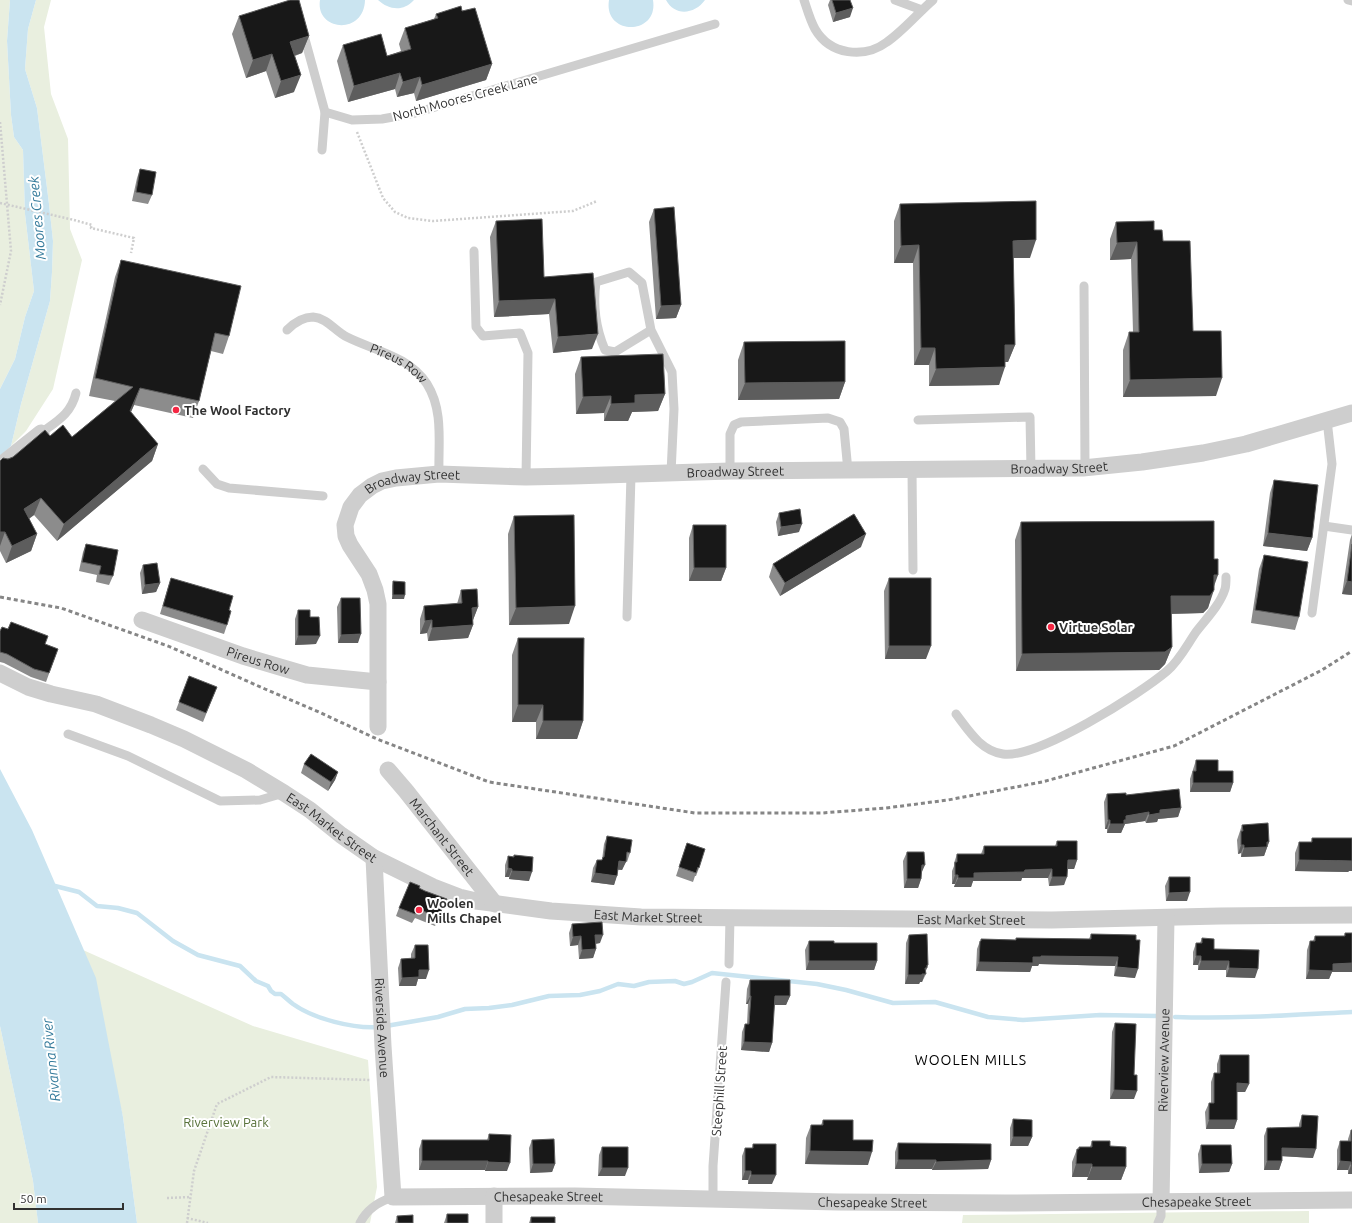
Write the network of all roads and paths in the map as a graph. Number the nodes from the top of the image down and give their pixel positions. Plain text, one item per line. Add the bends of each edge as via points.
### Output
1 (804, 0) edge
2 (895, 0) edge
3 (933, 0) edge
4 (1348, 0) edge
5 (1352, 1) edge
6 (922, 10) junction
7 (300, 22) edge
8 (715, 24) dead end
9 (325, 112) junction
10 (352, 120) junction
11 (0, 122) edge
12 (322, 150) dead end
13 (597, 201) dead end
14 (0, 203) edge
15 (474, 251) dead end
16 (131, 253) dead end
17 (1084, 286) dead end
18 (0, 305) edge
19 (287, 330) dead end
20 (651, 330) junction
21 (76, 393) dead end
22 (1352, 413) edge
23 (918, 420) dead end
24 (1327, 420) junction
25 (41, 433) joint
26 (0, 466) edge
27 (1085, 468) junction
28 (203, 469) dead end
29 (1031, 469) junction
30 (912, 470) junction
31 (730, 471) junction
32 (848, 471) junction
33 (671, 473) junction
34 (438, 474) junction
35 (631, 475) junction
36 (526, 477) junction
37 (323, 496) dead end
38 (1324, 526) junction
39 (1352, 530) edge
40 (913, 570) dead end
41 (1226, 577) dead end
42 (1312, 613) dead end
43 (627, 617) dead end
44 (142, 620) dead end
45 (0, 673) edge
46 (378, 682) junction
47 (956, 714) dead end
48 (378, 727) dead end
49 (68, 734) dead end
50 (388, 770) dead end
51 (284, 793) junction
52 (374, 858) junction
53 (495, 904) junction
54 (1352, 915) edge
55 (730, 917) junction
56 (1166, 918) junction
57 (729, 964) dead end
58 (726, 982) dead end
59 (377, 1081) dead end
60 (494, 1196) junction
61 (190, 1197) junction
62 (393, 1197) junction
63 (167, 1198) dead end
64 (713, 1199) junction
65 (1352, 1200) edge
66 (1161, 1203) junction
67 (187, 1218) junction
68 (187, 1223) edge
69 (208, 1223) edge
70 (360, 1223) edge
71 (494, 1223) edge
72 (1158, 1223) edge

1 - 6 lane via 822,39 842,51 852,53 868,51 888,42
2 - 6 lane
3 - 6 lane
4 - 5 lane
7 - 9 lane
8 - 10 lane, North Moores Creek Lane via 416,113 382,119
9 - 10 lane, North Moores Creek Lane
9 - 12 lane
10 - 13 path via 383,198 395,212 408,218 433,221 573,211
11 - 18 path via 11,251
14 - 16 path, bridge via 74,220 92,225 91,228 134,238
15 - 36 lane via 476,327 483,336 520,333 528,353
17 - 27 lane
19 - 34 lane, Pireus Row via 303,318 314,317 324,320 347,337 407,363 419,374 427,384 437,408
20 - 20 lane via 642,282 629,272 596,282 596,315 599,336 605,350 615,352
20 - 33 lane via 672,372 674,409
21 - 25 lane via 67,414
22 - 24 street, Broadway Street
23 - 29 lane via 1030,417
24 - 27 street, Broadway Street via 1246,444 1203,453
24 - 38 lane via 1332,464
25 - 26 street
27 - 29 street, Broadway Street
28 - 37 lane via 217,484 229,488
29 - 30 street, Broadway Street
30 - 32 street, Broadway Street
30 - 40 lane
31 - 32 street, Broadway Street
31 - 32 lane via 730,434 734,425 741,422 828,418 840,422 844,429
31 - 33 street, Broadway Street
33 - 35 street, Broadway Street
34 - 36 street, Broadway Street
34 - 46 street, Broadway Street via 382,481 360,496 347,516 346,536 369,574 378,604
35 - 36 street, Broadway Street
35 - 43 lane
38 - 39 lane
38 - 42 lane
41 - 47 lane via 1225,590 1216,606 1168,670 1120,703 1051,742 1028,751 1004,754 987,749
44 - 46 street, Pireus Row via 243,656 307,675
45 - 51 street, East Market Street via 28,686 96,704 151,725 246,770
46 - 48 street, Broadway Street
49 - 51 lane via 128,756 220,801 260,800
50 - 53 street, Marchant Street
51 - 52 street, East Market Street
52 - 53 street, East Market Street via 439,890
52 - 62 street, Riverside Avenue
53 - 55 street, East Market Street via 603,915
54 - 56 street, East Market Street
55 - 56 street, East Market Street via 1052,920
55 - 57 lane
56 - 66 street, Riverview Avenue
58 - 64 lane, Steephill Street
59 - 61 path via 271,1077 217,1104 194,1171
60 - 62 street, Chesapeake Street
60 - 64 street, Chesapeake Street
60 - 71 street
61 - 63 path
61 - 67 path
62 - 70 lane via 373,1207
64 - 66 street, Chesapeake Street
65 - 66 street, Chesapeake Street
66 - 72 lane
67 - 68 path
67 - 69 path

